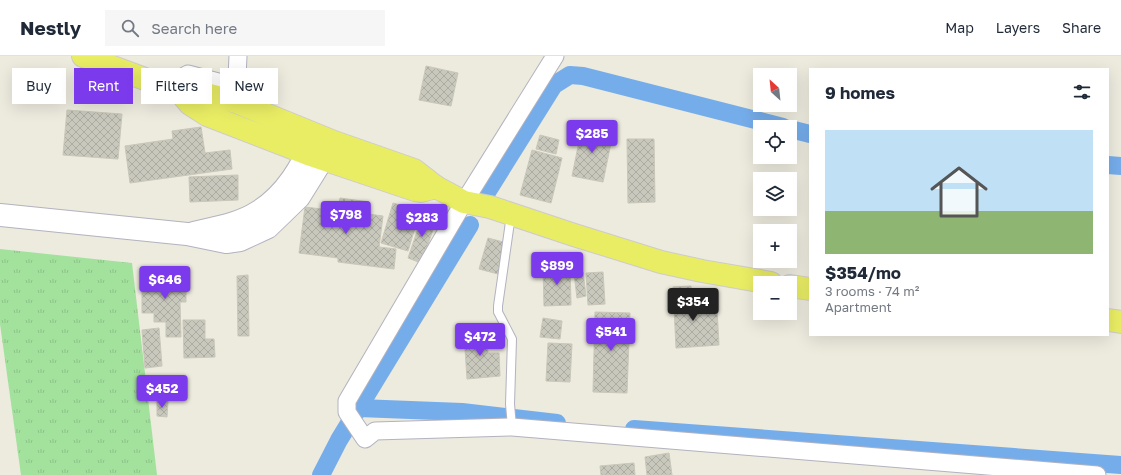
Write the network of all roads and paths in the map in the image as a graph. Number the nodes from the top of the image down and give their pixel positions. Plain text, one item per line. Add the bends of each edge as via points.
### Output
1 (83, 56) edge
2 (238, 56) edge
3 (555, 56) edge
4 (237, 68) edge
5 (141, 78) edge
6 (190, 104) edge
7 (251, 104) edge
8 (320, 147) junction
9 (464, 202) junction
10 (0, 215) edge
11 (511, 215) junction
12 (753, 280) edge
13 (797, 287) edge
14 (809, 289) edge
15 (1109, 320) edge
16 (1121, 322) edge
17 (512, 424) junction
18 (1097, 475) edge

1 - 5 main road
2 - 4 street
3 - 9 street
6 - 8 main road via 207,115
7 - 8 main road
8 - 9 main road via 415,190 436,187
8 - 10 main road via 299,197 268,227 240,240 226,242 187,234
9 - 11 main road via 490,206
9 - 17 street via 347,402 347,412 365,439 375,431
11 - 12 main road via 661,262
11 - 17 lane via 498,312 512,338
13 - 14 main road
15 - 16 main road
17 - 18 street

